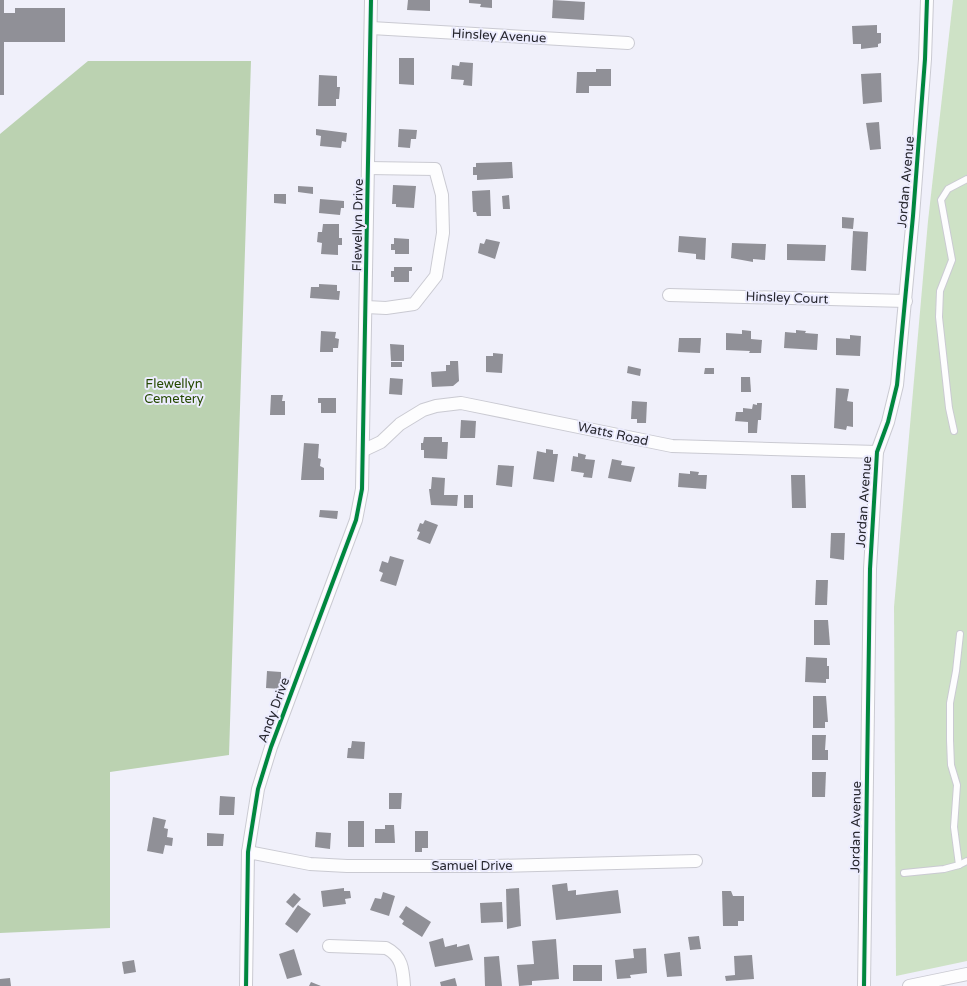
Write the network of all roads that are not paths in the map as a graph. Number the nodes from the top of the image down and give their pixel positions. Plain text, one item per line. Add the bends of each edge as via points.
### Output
1 (371, 0) edge
2 (927, 0) edge
3 (371, 28) junction
4 (628, 43) dead end
5 (368, 168) junction
6 (967, 179) edge
7 (669, 295) dead end
8 (906, 302) junction
9 (366, 307) junction
10 (954, 431) dead end
11 (364, 450) junction
12 (877, 452) junction
13 (960, 634) dead end
14 (248, 852) junction
15 (696, 861) dead end
16 (967, 862) edge
17 (959, 865) junction
18 (904, 873) dead end
19 (329, 946) dead end
20 (967, 974) edge
21 (246, 986) edge
22 (404, 986) edge
23 (864, 986) edge
24 (909, 986) edge

1 - 3 street, Flewellyn Drive
2 - 8 street, Jordan Avenue via 925,59
3 - 4 street, Hinsley Avenue
3 - 5 street, Flewellyn Drive
5 - 9 street, Flewellyn Drive
5 - 9 street via 435,169 442,196 443,233 436,276 414,304 386,308
6 - 10 lane via 948,189 941,200 952,260 940,291 938,317
7 - 8 street, Hinsley Court
8 - 12 street, Jordan Avenue via 897,385
9 - 11 street, Flewellyn Drive
11 - 12 street, Watts Road via 381,442 400,424 423,410 461,403 672,446
11 - 14 street, Andy Drive via 362,489 356,520 271,747 258,790
12 - 23 street, Jordan Avenue via 870,577
13 - 17 lane via 950,703 950,756 957,786 954,827
14 - 15 street, Samuel Drive via 310,864 347,866 494,866
14 - 21 street, Andy Drive
16 - 17 lane
17 - 18 lane
19 - 22 street via 386,948 393,952 403,966
20 - 24 street

